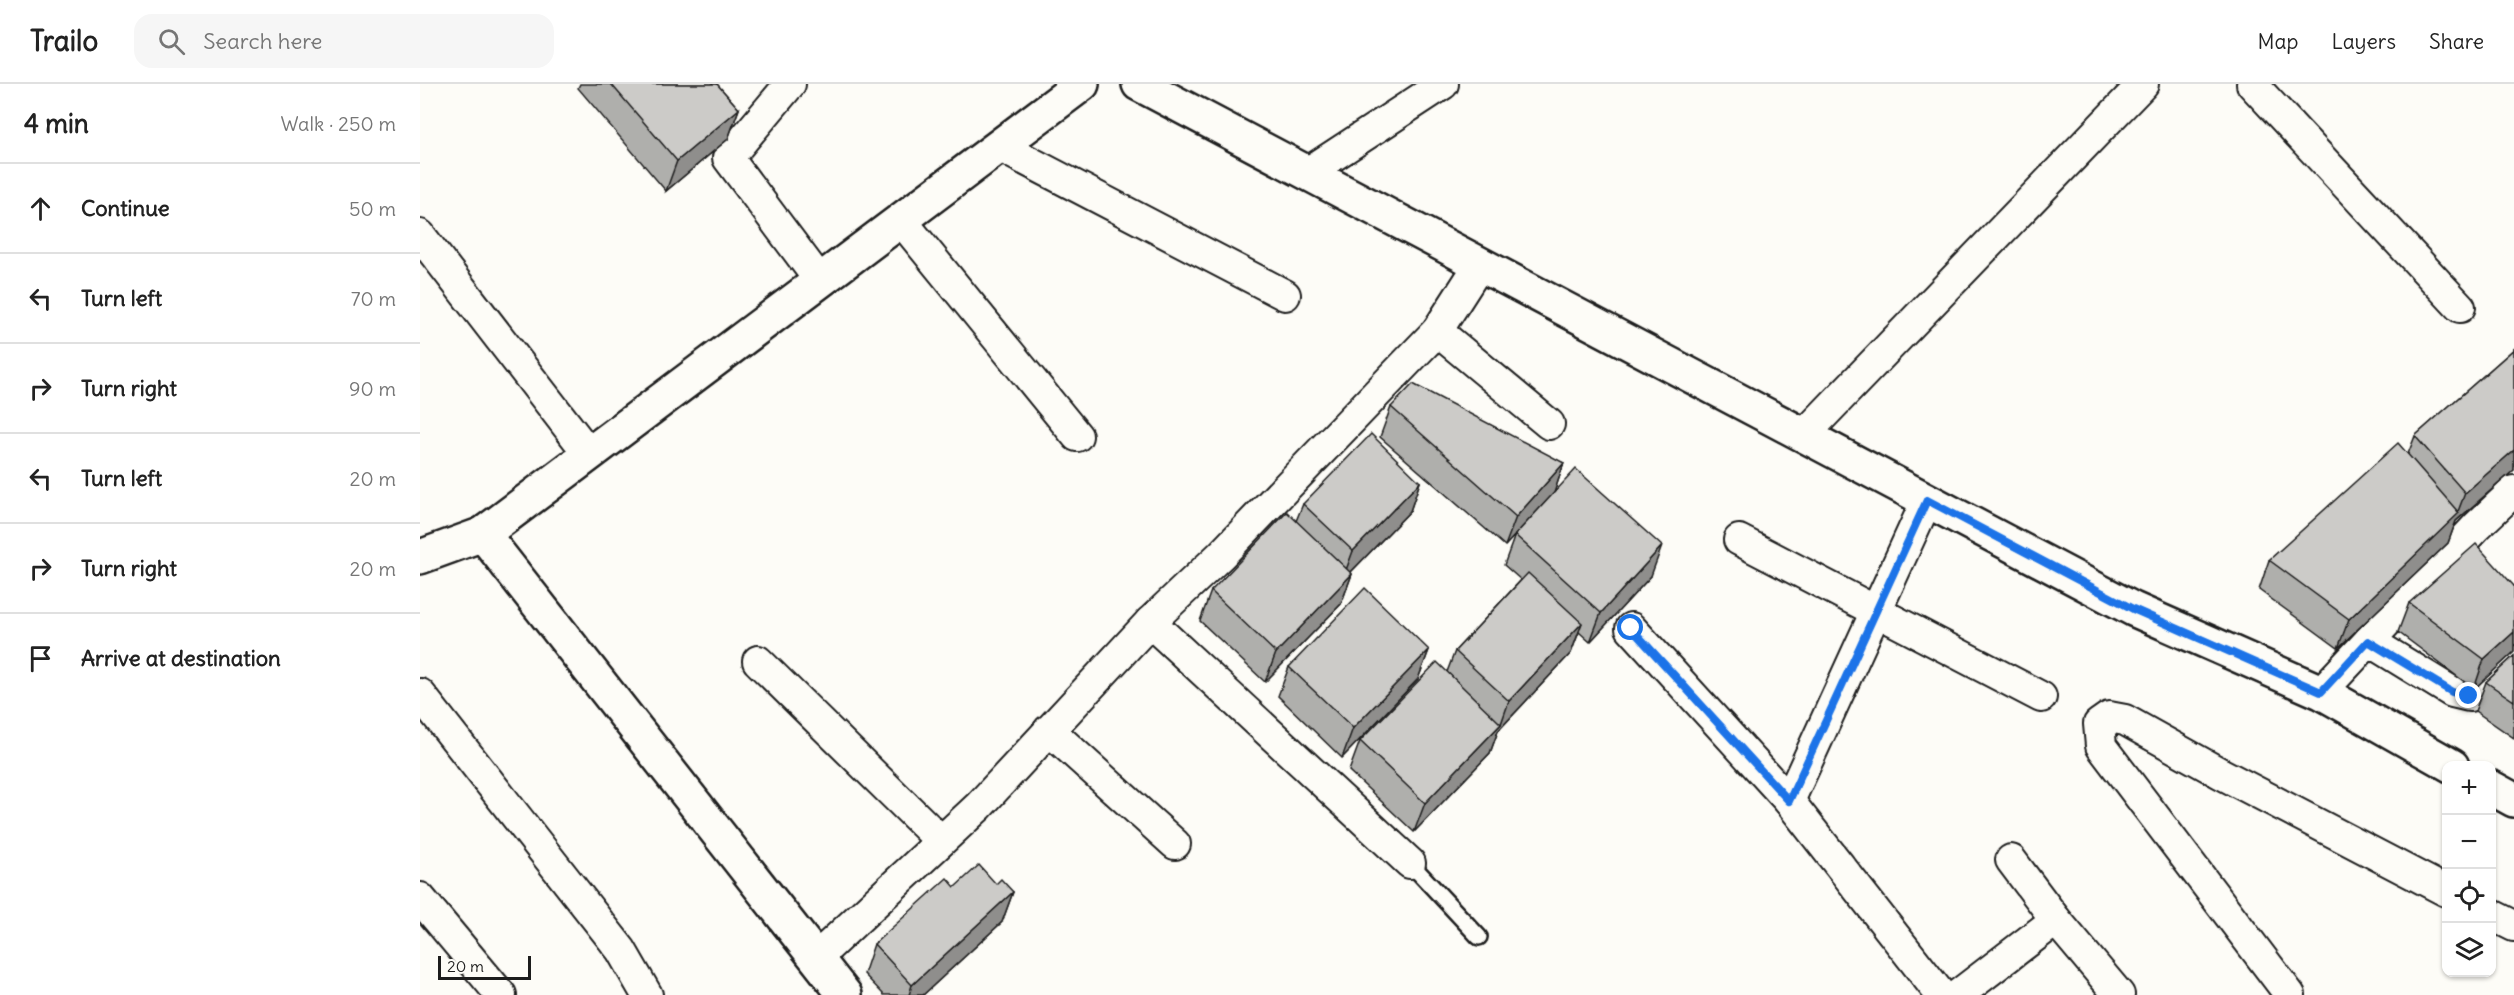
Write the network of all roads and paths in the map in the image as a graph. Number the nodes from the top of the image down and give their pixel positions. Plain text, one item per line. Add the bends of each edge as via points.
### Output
1 (790, 84) edge
2 (1082, 84) edge
3 (1139, 84) edge
4 (1443, 84) edge
5 (2252, 84) edge
6 (2133, 88) edge
7 (999, 146) junction
8 (1307, 172) junction
9 (901, 220) junction
10 (420, 235) edge
11 (1480, 264) junction
12 (820, 281) junction
13 (1285, 295) dead end
14 (2460, 307) dead end
15 (1437, 331) junction
16 (1549, 424) dead end
17 (1804, 435) junction
18 (1077, 436) dead end
19 (590, 454) junction
20 (2514, 491) edge
21 (1927, 500) junction
22 (483, 534) junction
23 (1739, 540) dead end
24 (2463, 542) junction
25 (420, 557) edge
26 (2485, 565) edge
27 (1877, 612) junction
28 (1150, 622) junction
29 (1631, 628) dead end
30 (2368, 641) junction
31 (758, 661) dead end
32 (2514, 661) edge
33 (2321, 692) junction
34 (420, 694) edge
35 (2041, 697) dead end
36 (1049, 730) junction
37 (2445, 761) edge
38 (2496, 790) edge
39 (2514, 800) edge
40 (1789, 801) junction
41 (941, 841) junction
42 (1175, 844) dead end
43 (2011, 860) dead end
44 (1410, 863) joint
45 (2442, 889) edge
46 (420, 898) edge
47 (2496, 917) edge
48 (2056, 920) junction
49 (2514, 926) edge
50 (1479, 937) dead end
51 (816, 958) junction
52 (501, 995) edge
53 (647, 995) edge
54 (845, 995) edge
55 (1941, 995) edge
56 (1958, 995) edge
57 (2120, 995) edge
58 (2290, 995) edge

1 - 12 street via 728,158
2 - 7 street
3 - 8 street
4 - 8 street
5 - 14 street
6 - 17 street
7 - 9 street
7 - 13 street
8 - 11 street
9 - 12 street
9 - 18 street
10 - 19 street
11 - 15 street
11 - 17 street
12 - 19 street
15 - 16 street
15 - 28 street via 1221,555
17 - 21 street
19 - 22 street
20 - 24 street
21 - 27 street
21 - 33 street via 2133,609
22 - 25 street
22 - 51 street
23 - 27 street
24 - 26 street
24 - 30 street
27 - 35 street
27 - 40 street
28 - 36 street
28 - 44 street
29 - 40 street
30 - 32 street via 2452,692 2469,696 2480,693
30 - 33 street
31 - 41 street
33 - 37 street
34 - 53 street via 621,950
36 - 41 street
36 - 42 street
38 - 39 street
40 - 55 street
41 - 51 street
43 - 48 street
44 - 50 lane
45 - 58 street via 2125,720 2109,717 2099,724 2101,746
46 - 52 street
47 - 49 street
48 - 56 street
48 - 57 street
51 - 54 street

